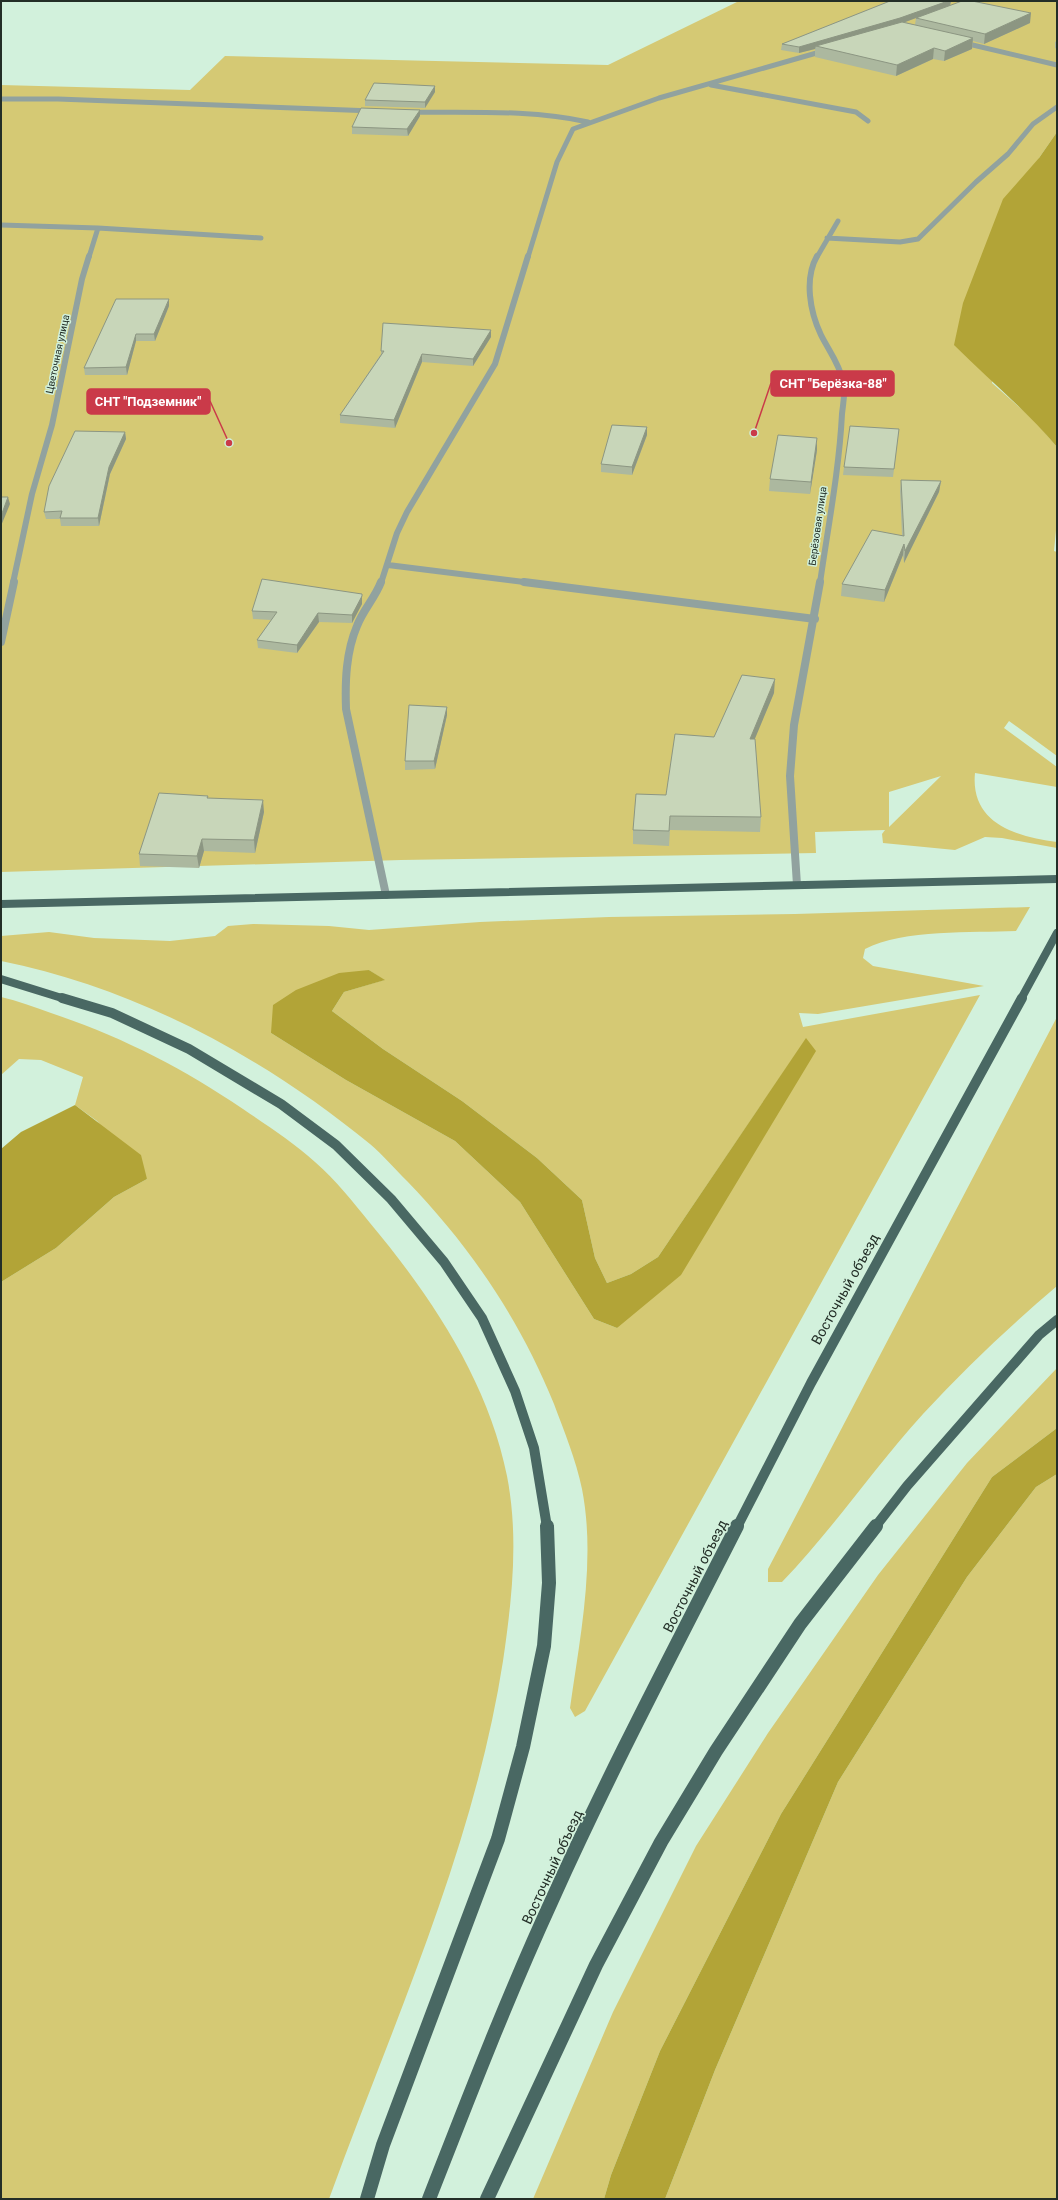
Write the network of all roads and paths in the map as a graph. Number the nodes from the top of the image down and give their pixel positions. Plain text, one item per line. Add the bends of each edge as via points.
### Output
1 (954, 40) edge
2 (832, 49) edge
3 (1057, 66) edge
4 (707, 85) junction
5 (1, 99) edge
6 (1057, 107) edge
7 (376, 111) edge
8 (400, 112) edge
9 (868, 121) dead end
10 (588, 122) junction
11 (838, 221) dead end
12 (1, 225) edge
13 (98, 228) junction
14 (260, 238) dead end
15 (828, 238) junction
16 (388, 565) junction
17 (815, 619) junction
18 (1, 642) edge
19 (1057, 879) edge
20 (797, 885) junction
21 (386, 895) junction
22 (1, 904) edge
23 (1057, 933) edge
24 (1, 979) edge
25 (1057, 1320) edge
26 (367, 2199) edge
27 (429, 2199) edge
28 (487, 2199) edge

1 - 3 street
2 - 4 street
4 - 9 street via 856,112
4 - 10 street
5 - 7 street
6 - 15 street via 1033,124 1008,154 918,240 900,242
8 - 10 street via 533,115
10 - 16 street via 573,129 557,162 495,364 407,512 394,540
11 - 15 street, Берёзовая улица
12 - 13 street
13 - 14 street
13 - 18 street, Цветочная улица via 82,280 52,425 32,494
15 - 17 street, Берёзовая улица via 813,263 809,285 812,307 821,334 838,363 844,383 841,435
16 - 17 street
16 - 21 street via 378,591 357,625 349,651 345,682 351,738
17 - 20 street, Берёзовая улица via 794,725 790,776
19 - 20 main road
20 - 21 main road
21 - 22 main road
23 - 27 main road, Восточный объезд via 811,1383 652,1693 552,1900 501,2016
24 - 26 main road via 112,1013 189,1050 281,1104 336,1145 392,1199 444,1262 482,1318 515,1391 534,1448 546,1514 549,1583 544,1646 523,1747 498,1839 383,2145
25 - 28 main road via 1039,1335 907,1486 800,1624 716,1750 661,1842 596,1965

